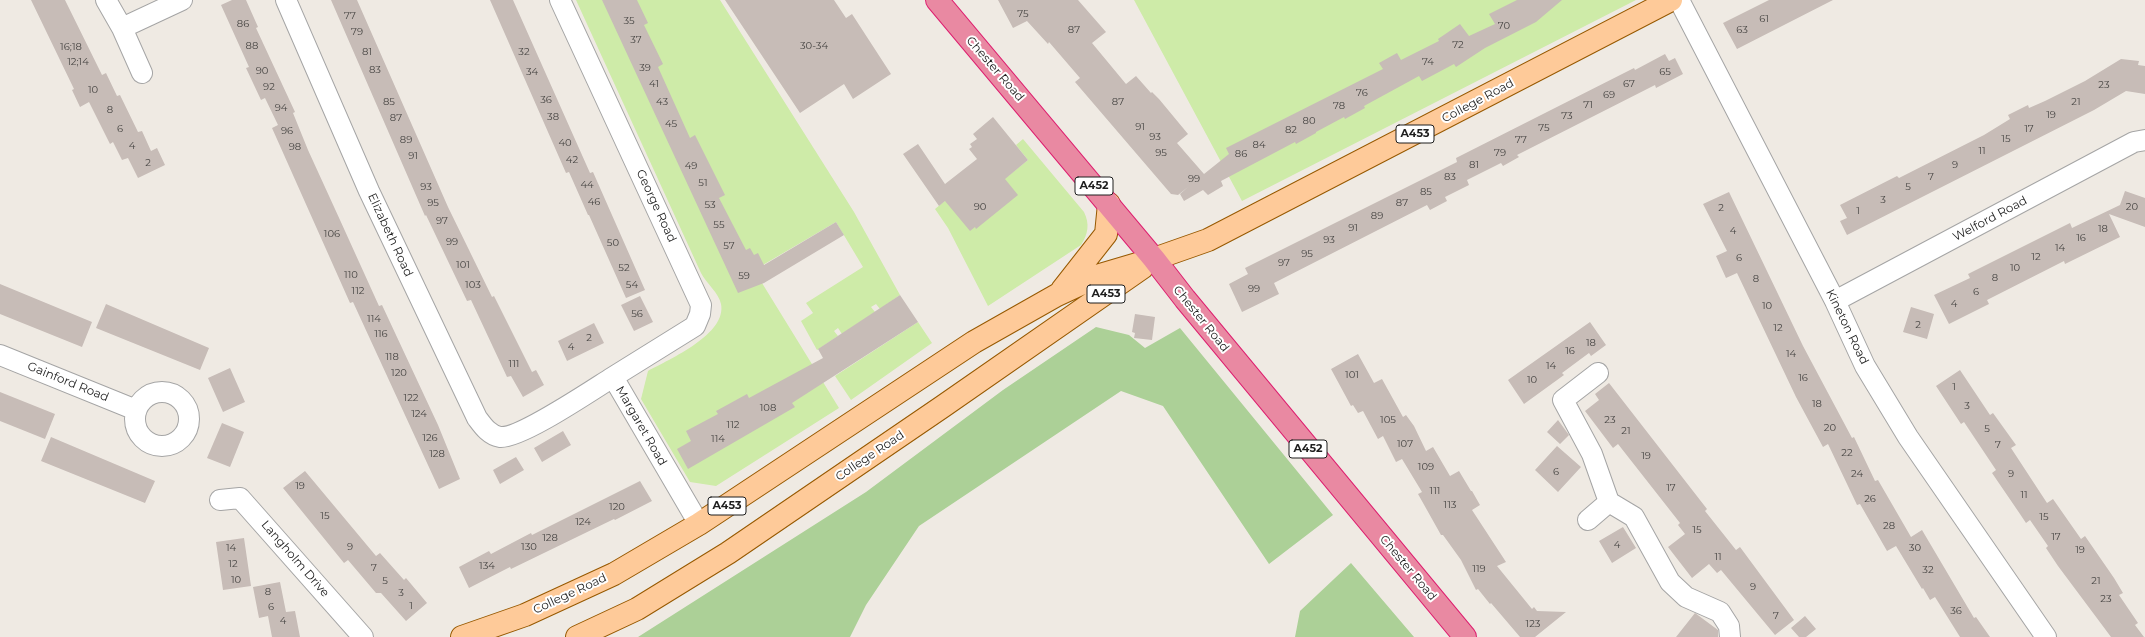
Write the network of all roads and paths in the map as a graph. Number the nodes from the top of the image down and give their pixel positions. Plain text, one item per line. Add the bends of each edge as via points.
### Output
1 (106, 0) edge
2 (182, 0) edge
3 (286, 0) edge
4 (560, 0) edge
5 (937, 0) edge
6 (1671, 0) edge
7 (1679, 0) edge
8 (122, 28) junction
9 (142, 74) dead end
10 (2145, 140) edge
11 (1109, 204) junction
12 (1154, 259) junction
13 (1057, 295) junction
14 (1835, 301) junction
15 (0, 355) edge
16 (1598, 373) dead end
17 (613, 377) junction
18 (136, 410) dead end
19 (522, 431) joint
20 (220, 500) dead end
21 (1609, 502) junction
22 (1588, 520) dead end
23 (699, 524) junction
24 (363, 637) edge
25 (462, 637) edge
26 (577, 637) edge
27 (1465, 637) edge
28 (1730, 637) edge
29 (2046, 637) edge

1 - 8 street
2 - 8 street
3 - 19 street, Elizabeth Road via 369,191 477,418 492,435 501,437
4 - 17 street, George Road via 701,305 695,326
5 - 11 highway, Chester Road / A452
6 - 12 main road, College Road / A453 via 1240,224 1208,240
7 - 14 street, Kineton Road
8 - 9 street
10 - 14 street, Welford Road via 2134,142
11 - 12 highway, Chester Road / A452
11 - 13 main road, College Road via 1106,234
12 - 13 main road, College Road / A453 via 1100,275
12 - 26 main road, College Road / A453 via 728,552 637,609
12 - 27 highway, Chester Road / A452 via 1185,300
13 - 23 main road, College Road / A453 via 974,342
14 - 29 street, Kineton Road via 1865,366 1908,437
15 - 18 street, Gainford Road
16 - 21 street via 1563,400 1592,454
17 - 19 street, Margaret Road
17 - 23 street, Margaret Road
20 - 24 street, Langholm Drive via 240,498
21 - 22 street
21 - 28 street via 1634,517 1675,587 1686,597 1720,612 1729,626
23 - 25 main road, College Road / A453 via 614,574 525,615

